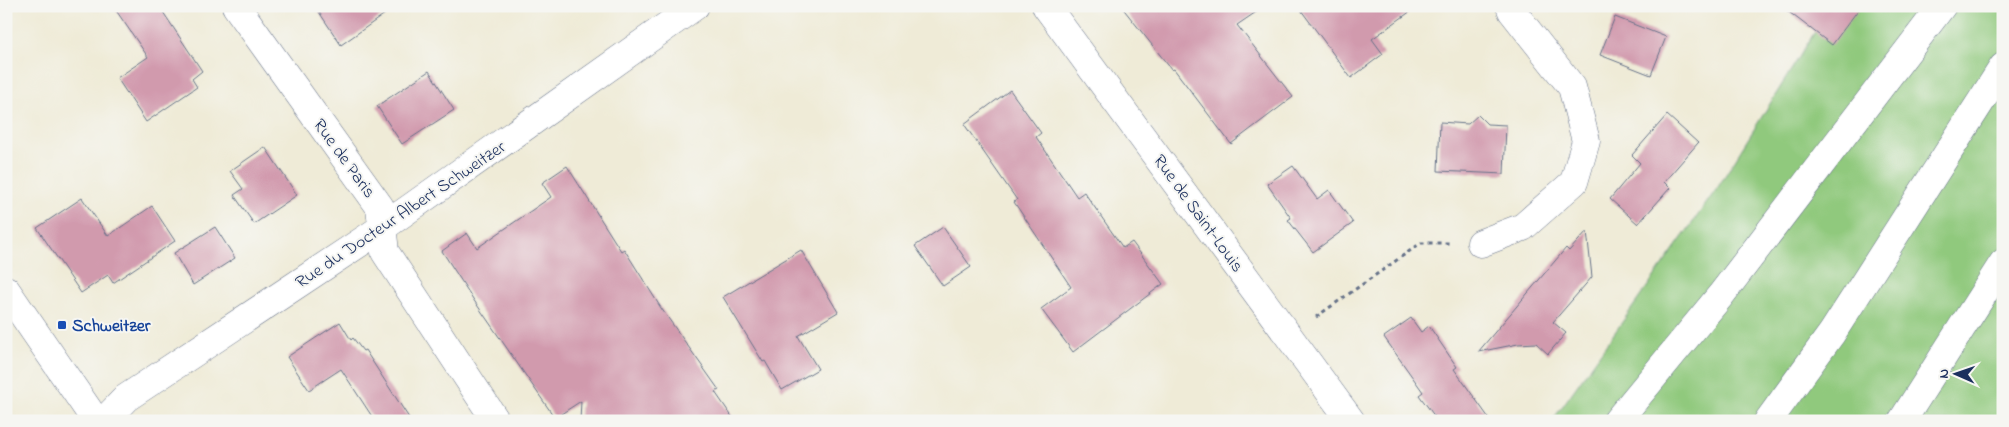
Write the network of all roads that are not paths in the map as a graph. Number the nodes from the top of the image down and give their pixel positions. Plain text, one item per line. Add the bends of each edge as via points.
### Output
1 (236, 6) edge
2 (695, 6) edge
3 (1046, 6) edge
4 (1510, 6) edge
5 (1942, 6) edge
6 (2003, 67) edge
7 (382, 228) junction
8 (1481, 243) road end
9 (2003, 263) edge
10 (6, 290) edge
11 (96, 421) edge
12 (104, 421) edge
13 (496, 421) edge
14 (1351, 421) edge
15 (1617, 421) edge
16 (1768, 421) edge
17 (1902, 421) edge

1 - 7 street, Rue de Paris via 380,208
2 - 7 street, Rue du Docteur Albert Schweitzer
3 - 14 street, Rue de Saint-Louis
4 - 8 street via 1572,87 1586,141 1574,182 1523,227
5 - 15 street via 1721,296
6 - 16 street via 1832,333
7 - 12 street, Rue du Docteur Albert Schweitzer via 126,398
7 - 13 street, Rue de Paris via 385,252
9 - 17 street
10 - 11 street

